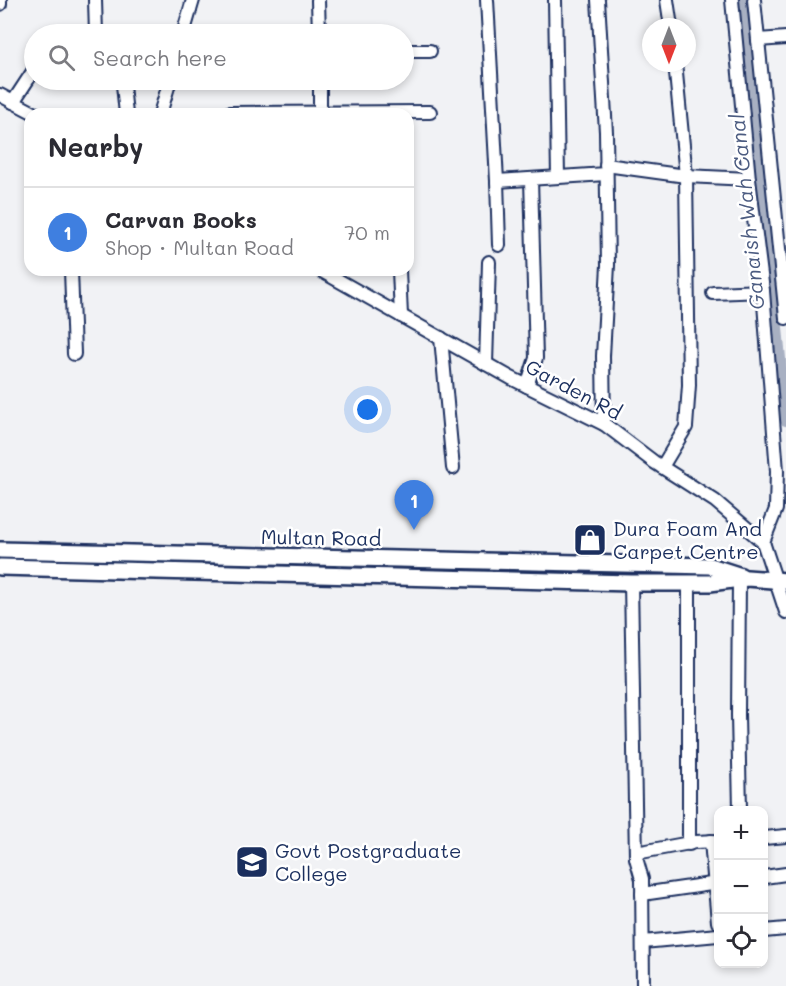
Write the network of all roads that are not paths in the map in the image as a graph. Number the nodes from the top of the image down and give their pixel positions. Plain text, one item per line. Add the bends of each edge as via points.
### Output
1 (95, 0) edge
2 (193, 0) edge
3 (318, 0) edge
4 (487, 0) edge
5 (555, 0) edge
6 (598, 0) edge
7 (667, 0) edge
8 (732, 0) edge
9 (754, 0) edge
10 (669, 18) edge
11 (96, 24) edge
12 (186, 24) edge
13 (319, 24) edge
14 (786, 38) edge
15 (758, 40) junction
16 (414, 51) edge
17 (430, 51) dead end
18 (676, 72) edge
19 (24, 86) edge
20 (123, 90) edge
21 (167, 90) edge
22 (320, 90) edge
23 (0, 95) edge
24 (14, 102) junction
25 (25, 108) edge
26 (125, 108) edge
27 (162, 108) edge
28 (320, 108) edge
29 (414, 112) edge
30 (430, 112) dead end
31 (606, 169) junction
32 (686, 176) junction
33 (558, 177) junction
34 (531, 179) junction
35 (749, 179) junction
36 (497, 181) junction
37 (780, 197) edge
38 (499, 245) dead end
39 (489, 262) dead end
40 (71, 276) edge
41 (331, 276) edge
42 (399, 276) edge
43 (784, 280) edge
44 (763, 291) junction
45 (713, 293) dead end
46 (401, 316) junction
47 (786, 318) edge
48 (441, 338) junction
49 (74, 354) dead end
50 (486, 364) junction
51 (527, 386) junction
52 (604, 424) junction
53 (662, 467) junction
54 (453, 468) dead end
55 (763, 542) junction
56 (0, 550) edge
57 (0, 567) edge
58 (743, 578) junction
59 (781, 580) edge
60 (631, 583) junction
61 (689, 583) junction
62 (786, 612) edge
63 (740, 806) edge
64 (786, 836) edge
65 (768, 838) edge
66 (714, 841) edge
67 (689, 844) junction
68 (636, 853) junction
69 (786, 874) edge
70 (768, 876) edge
71 (714, 884) edge
72 (642, 894) junction
73 (786, 929) edge
74 (768, 931) edge
75 (714, 935) edge
76 (643, 942) junction
77 (643, 986) edge

1 - 11 street
2 - 12 street
3 - 13 street
4 - 36 street
5 - 33 street
6 - 31 street
7 - 10 street
8 - 35 street
9 - 15 street
14 - 15 street
15 - 37 street
16 - 17 street
18 - 32 street
19 - 24 street
20 - 26 street
21 - 27 street
22 - 28 street
23 - 24 street
24 - 25 street
29 - 30 street
31 - 32 street
31 - 33 street
31 - 52 street
32 - 35 street
32 - 53 street via 686,427
33 - 34 street
34 - 36 street
34 - 51 street via 536,358
35 - 44 street
36 - 38 street
37 - 43 street
39 - 50 street
40 - 49 street
41 - 46 street, Garden Rd
42 - 46 street
43 - 47 street
44 - 45 street
44 - 55 street via 777,471 776,509
46 - 48 street, Garden Rd
48 - 50 street, Garden Rd
48 - 54 street
50 - 51 street, Garden Rd
51 - 52 street, Garden Rd
52 - 53 street, Garden Rd
53 - 55 street, Garden Rd via 715,501
55 - 59 street
56 - 58 main road, Multan Road via 710,566
57 - 60 main road, Multan Road
58 - 59 main road, Multan Road
58 - 61 main road, Multan Road
58 - 63 street via 738,715
59 - 62 street via 779,596
60 - 61 main road, Multan Road
60 - 68 street
61 - 67 street
64 - 65 street
66 - 67 street
67 - 68 street
68 - 72 street
69 - 70 street
71 - 72 street
72 - 76 street
73 - 74 street
75 - 76 street
76 - 77 street

